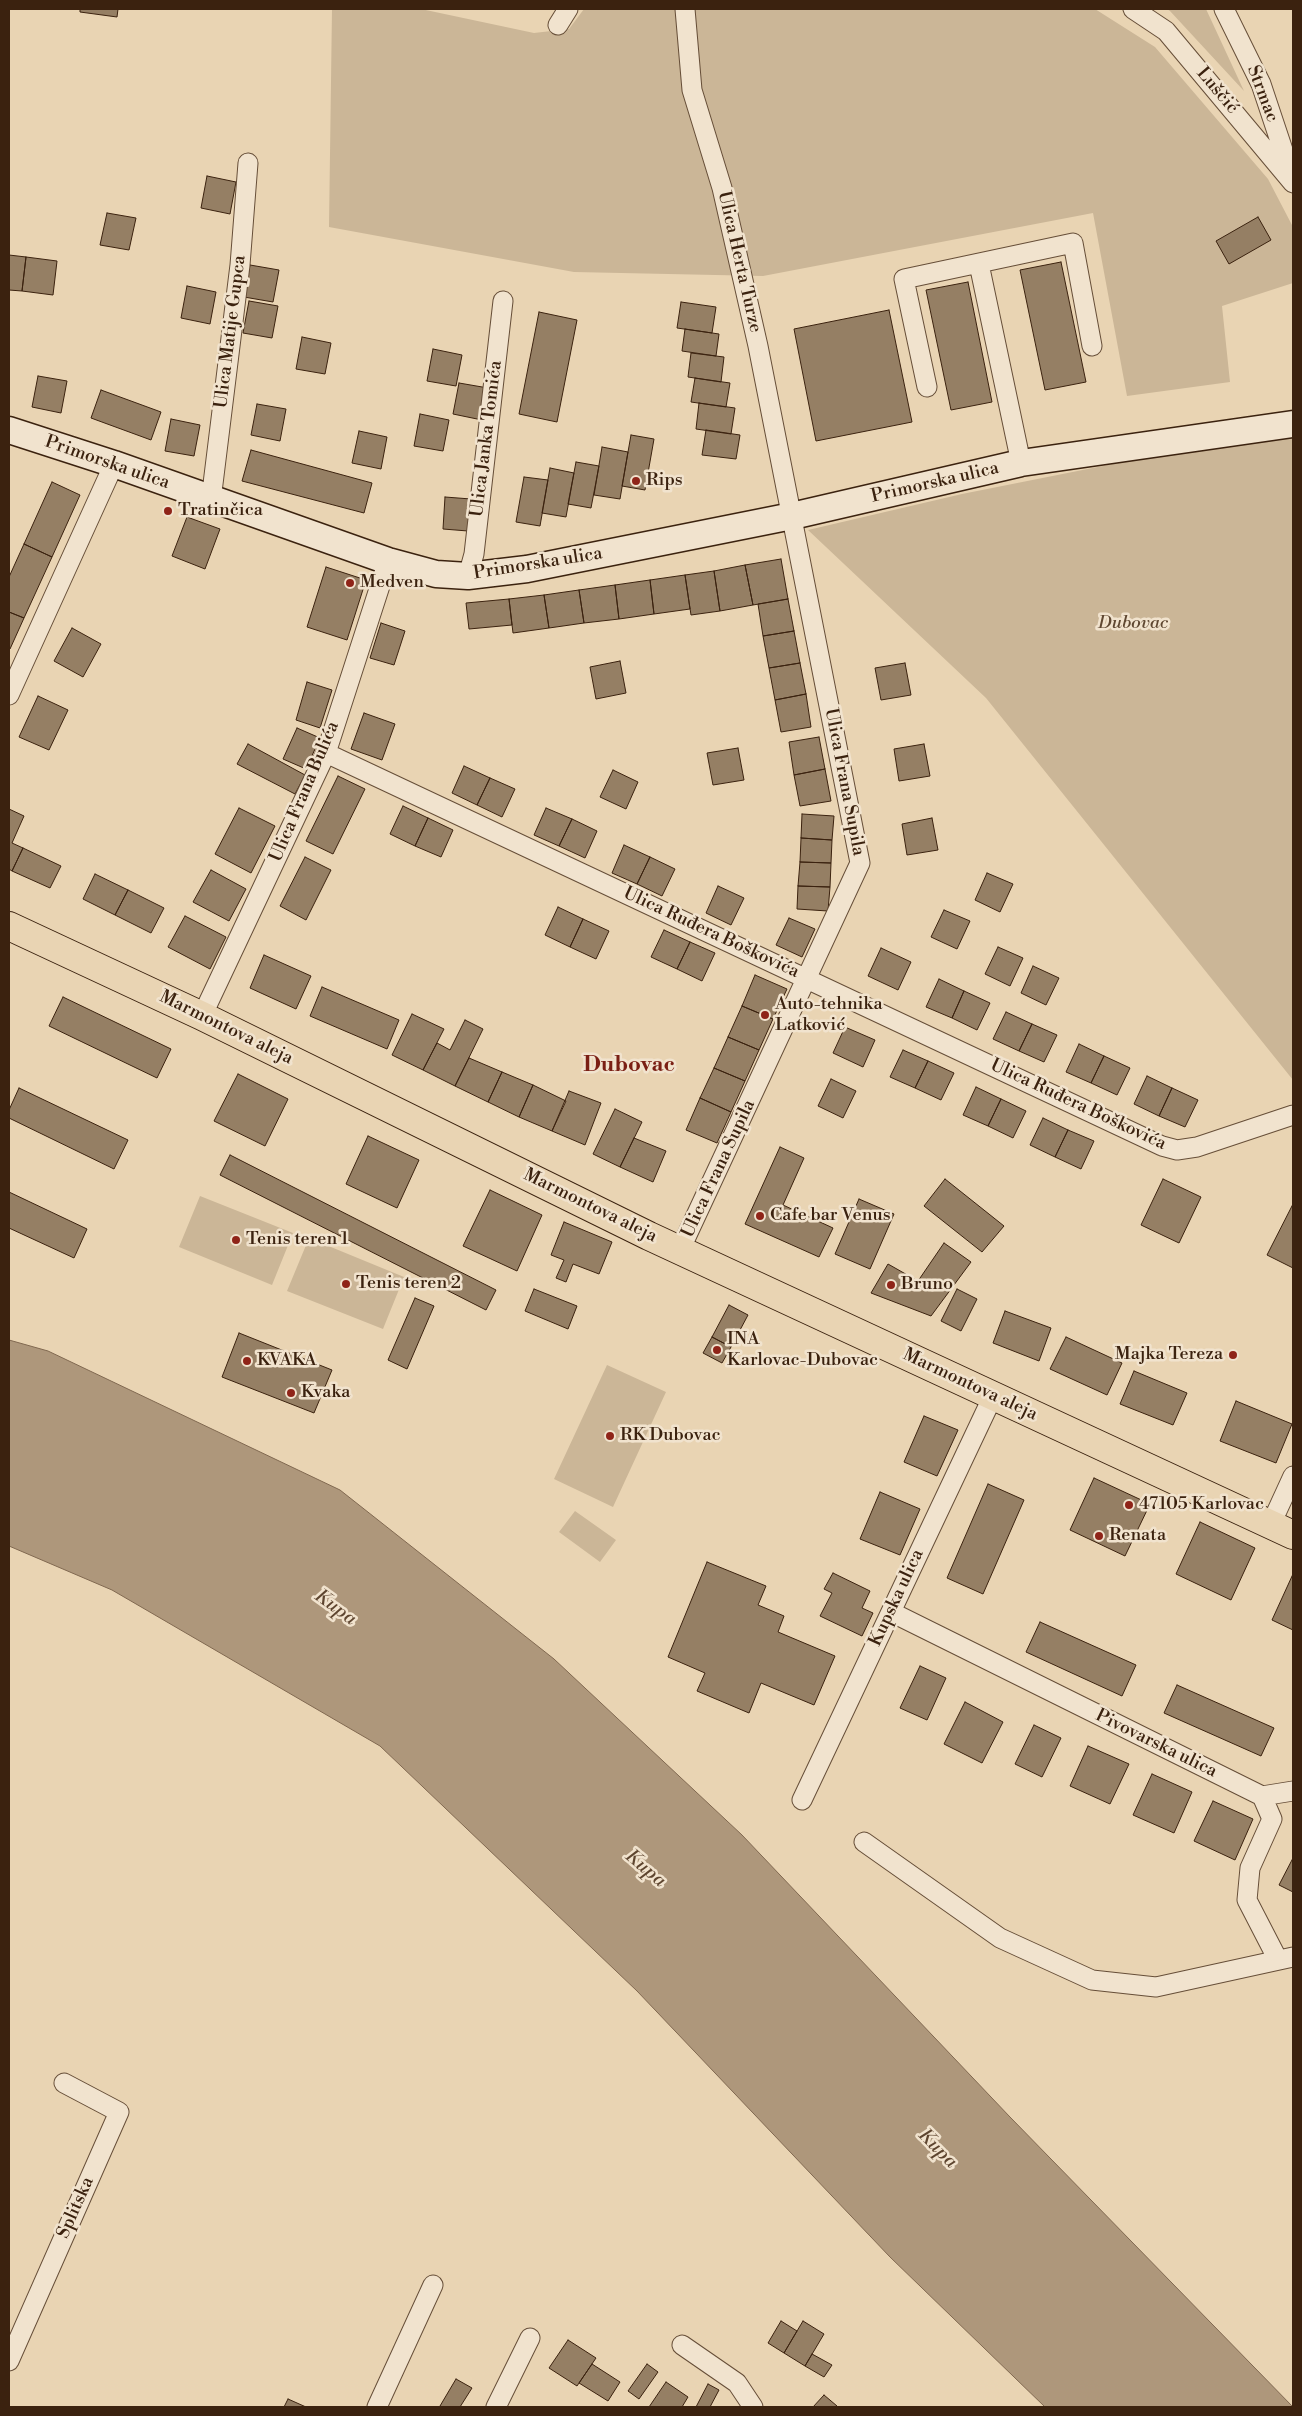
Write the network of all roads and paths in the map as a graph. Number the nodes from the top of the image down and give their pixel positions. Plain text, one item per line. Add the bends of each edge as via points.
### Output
1 (568, 9) edge
2 (686, 9) edge
3 (1133, 9) edge
4 (1224, 9) edge
5 (558, 26) dead end
6 (248, 163) dead end
7 (1293, 182) edge
8 (979, 264) junction
9 (503, 301) dead end
10 (1092, 346) dead end
11 (927, 387) dead end
12 (1293, 424) edge
13 (9, 430) edge
14 (114, 464) junction
15 (1022, 464) junction
16 (211, 500) junction
17 (792, 516) junction
18 (388, 561) junction
19 (468, 576) junction
20 (9, 695) edge
21 (326, 753) junction
22 (9, 926) edge
23 (808, 978) junction
24 (202, 1016) junction
25 (1293, 1115) edge
26 (680, 1250) junction
27 (993, 1396) junction
28 (1293, 1476) edge
29 (1282, 1530) edge
30 (891, 1612) junction
31 (1293, 1790) edge
32 (1262, 1796) junction
33 (802, 1800) dead end
34 (864, 1842) dead end
35 (1286, 1959) edge
36 (64, 2083) dead end
37 (433, 2285) dead end
38 (530, 2338) dead end
39 (682, 2345) dead end
40 (9, 2361) edge
41 (377, 2407) edge
42 (496, 2407) edge
43 (753, 2407) edge

1 - 5 street
2 - 17 street, Ulica Herta Turze via 692,90 722,188
3 - 7 street, Luščić via 1166,31
4 - 7 street, Strmac via 1261,84
6 - 16 street, Ulica Matije Gupca via 240,265
8 - 10 street via 1073,243
8 - 11 street via 904,279
8 - 15 street, Primorska ulica
9 - 19 street, Ulica Janka Tomića via 474,554
12 - 15 main road, Primorska ulica
13 - 14 main road, Primorska ulica
14 - 16 main road, Primorska ulica
14 - 20 street
15 - 17 main road, Primorska ulica
16 - 18 main road, Primorska ulica
17 - 19 main road, Primorska ulica via 527,568
17 - 23 street, Ulica Frana Supila via 860,863
18 - 19 main road, Primorska ulica via 436,574
18 - 21 street, Ulica Frana Bulića
21 - 23 street, Ulica Ruđera Boškovića
21 - 24 street, Ulica Frana Bulića
22 - 24 main road, Marmontova aleja
23 - 25 street, Ulica Ruđera Boškovića via 1169,1148 1197,1147
23 - 26 street, Ulica Frana Supila
24 - 26 main road, Marmontova aleja
26 - 27 main road, Marmontova aleja
27 - 29 main road, Marmontova aleja
27 - 30 street, Kupska ulica
28 - 29 street
30 - 32 street, Pivovarska ulica
30 - 33 street, Kupska ulica
31 - 32 street
32 - 35 street via 1272,1819 1250,1868 1247,1900
34 - 35 street via 1000,1938 1092,1980 1156,1987
36 - 40 street, Splitska via 118,2112
37 - 41 street
38 - 42 street
39 - 43 street via 738,2383

